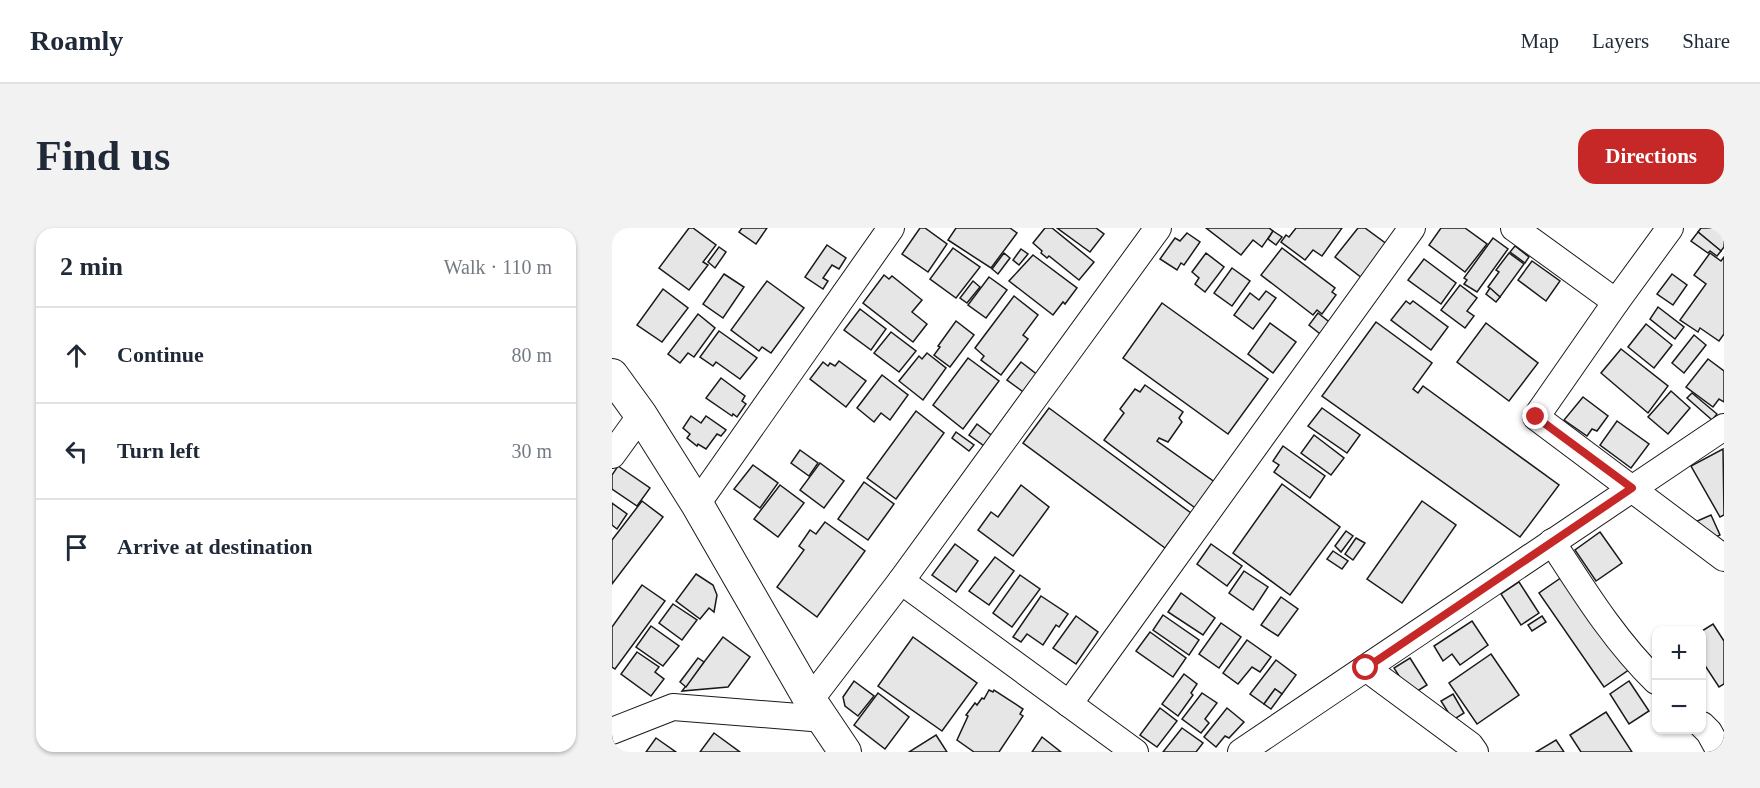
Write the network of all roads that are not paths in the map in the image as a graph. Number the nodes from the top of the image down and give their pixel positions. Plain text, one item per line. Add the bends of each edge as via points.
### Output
1 (1158, 228) edge
2 (1412, 228) edge
3 (1514, 228) edge
4 (1670, 228) edge
5 (883, 231) edge
6 (1616, 302) junction
7 (612, 375) edge
8 (641, 415) junction
9 (1724, 427) edge
10 (612, 455) edge
11 (1632, 488) junction
12 (697, 504) junction
13 (1552, 542) junction
14 (1724, 558) edge
15 (901, 581) junction
16 (1366, 668) junction
17 (1655, 680) edge
18 (1069, 704) junction
19 (817, 710) junction
20 (1706, 729) edge
21 (612, 731) edge
22 (1244, 751) edge
23 (845, 752) edge
24 (1135, 752) edge
25 (1475, 752) edge
26 (1720, 752) edge

1 - 15 street
2 - 18 street
3 - 6 street
4 - 6 street
5 - 12 street
6 - 11 street via 1536,417
7 - 8 street
8 - 10 street
8 - 12 street
9 - 11 street
11 - 13 street
11 - 14 street
12 - 19 street
13 - 16 street
13 - 17 street via 1597,612
15 - 18 street
15 - 19 street
16 - 22 street
16 - 25 street
18 - 24 street
19 - 21 street via 673,706
19 - 23 street
20 - 26 street

